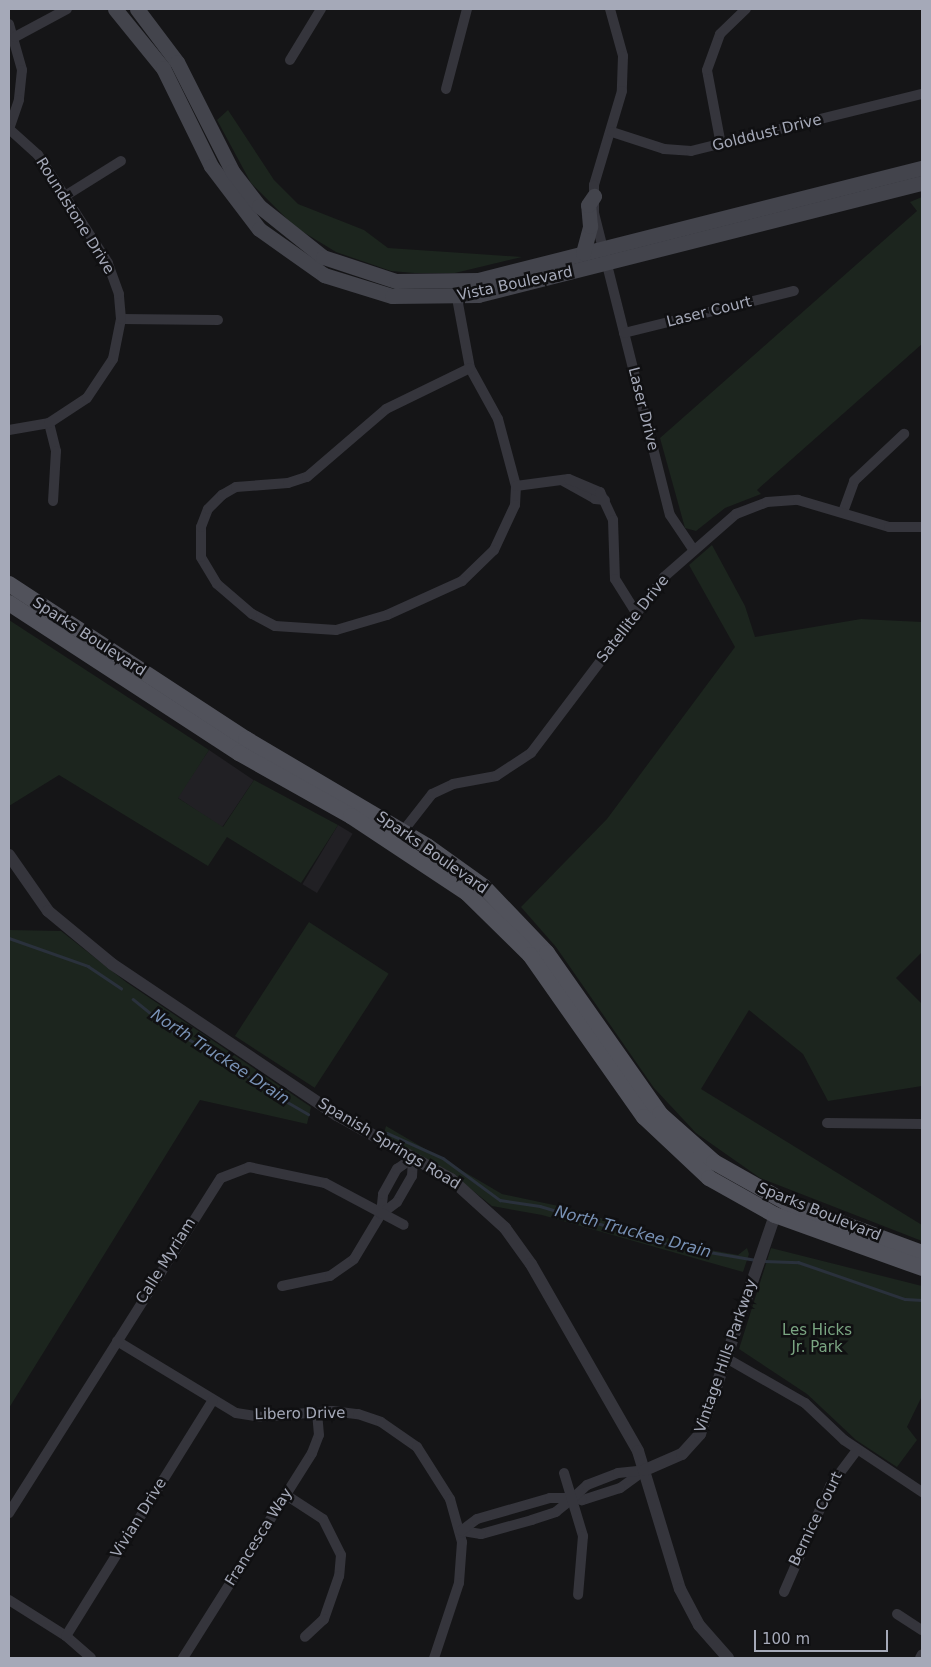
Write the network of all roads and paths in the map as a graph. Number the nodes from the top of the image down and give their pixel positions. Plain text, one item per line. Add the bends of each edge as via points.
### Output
1 (67, 9) edge
2 (115, 9) edge
3 (126, 9) edge
4 (137, 9) edge
5 (321, 9) edge
6 (467, 9) edge
7 (610, 9) edge
8 (746, 9) edge
9 (9, 24) edge
10 (15, 37) junction
11 (160, 37) junction
12 (290, 60) dead end
13 (446, 89) dead end
14 (922, 94) edge
15 (9, 129) edge
16 (612, 132) junction
17 (721, 145) junction
18 (121, 161) dead end
19 (922, 168) edge
20 (922, 183) edge
21 (65, 196) junction
22 (594, 196) junction
23 (602, 248) junction
24 (583, 253) junction
25 (606, 264) junction
26 (794, 291) dead end
27 (457, 298) junction
28 (121, 319) junction
29 (218, 320) dead end
30 (624, 333) junction
31 (470, 368) junction
32 (50, 423) junction
33 (9, 430) edge
34 (904, 434) dead end
35 (516, 486) junction
36 (54, 501) dead end
37 (843, 512) junction
38 (922, 527) edge
39 (692, 548) junction
40 (9, 584) edge
41 (9, 596) edge
42 (9, 603) edge
43 (636, 613) junction
44 (57, 634) junction
45 (398, 837) junction
46 (9, 855) edge
47 (827, 1123) dead end
48 (922, 1124) edge
49 (413, 1158) junction
50 (735, 1176) junction
51 (381, 1214) junction
52 (775, 1215) junction
53 (404, 1226) dead end
54 (922, 1258) edge
55 (282, 1286) dead end
56 (117, 1341) junction
57 (726, 1358) junction
58 (212, 1401) junction
59 (317, 1412) junction
60 (857, 1450) junction
61 (645, 1470) junction
62 (564, 1474) dead end
63 (922, 1492) edge
64 (286, 1495) junction
65 (573, 1498) junction
66 (9, 1513) edge
67 (461, 1531) junction
68 (784, 1592) dead end
69 (578, 1595) dead end
70 (9, 1600) edge
71 (897, 1614) dead end
72 (922, 1630) edge
73 (66, 1636) junction
74 (305, 1637) dead end
75 (922, 1654) edge
76 (91, 1658) edge
77 (183, 1658) edge
78 (434, 1658) edge
79 (728, 1658) edge
80 (920, 1658) edge

1 - 10 street
2 - 27 main road, Vista Boulevard via 163,68 220,180 259,229 302,262 345,283 392,296
3 - 11 main road
4 - 11 main road, Vista Boulevard
5 - 12 street
6 - 13 street
7 - 16 street via 620,37 624,74
8 - 17 street via 720,34 707,70
9 - 10 street
10 - 15 street via 22,86
11 - 24 main road, Vista Boulevard via 242,186 284,230 335,263 396,282 449,283 478,280
14 - 17 street, Golddust Drive
15 - 21 street, Roundstone Drive via 30,145
16 - 17 street, Golddust Drive via 677,152
16 - 22 street
18 - 21 street
19 - 23 main road, Vista Boulevard
20 - 25 main road, Vista Boulevard
21 - 28 street, Roundstone Drive via 114,278
22 - 23 street, Laser Drive
22 - 24 main road via 588,205 590,226
23 - 24 main road, Vista Boulevard
23 - 25 street, Laser Drive
25 - 27 main road, Vista Boulevard
25 - 30 street, Laser Drive
26 - 30 street, Laser Court
27 - 31 street
28 - 29 street
28 - 32 street, Roundstone Drive via 113,359 98,386 76,407
30 - 39 street, Laser Drive via 670,515
31 - 35 street via 498,419
31 - 35 street via 386,409 307,477 288,484 236,487 222,495 208,509 201,527 201,557 217,584 252,614 292,630 336,630 388,615 462,582 494,550 507,528
32 - 33 street, Roundstone Drive
32 - 36 street via 56,451
34 - 37 street via 854,480
35 - 43 street via 563,482 584,488 605,500 613,520 614,579
37 - 38 street, Satellite Drive via 889,527
37 - 39 street, Satellite Drive via 798,500 767,502 736,514
39 - 43 street, Satellite Drive
40 - 45 main road, Sparks Boulevard
41 - 44 main road
42 - 44 main road, Sparks Boulevard
43 - 45 street, Satellite Drive via 520,763 496,776 441,789 422,803
44 - 45 main road, Sparks Boulevard via 259,766
45 - 50 main road, Sparks Boulevard via 508,908 548,953 660,1114 683,1138
45 - 52 main road, Sparks Boulevard via 504,926 530,955 627,1095 663,1139 709,1178
46 - 49 street, Spanish Springs Road via 48,911 112,964 337,1114
47 - 48 street
49 - 51 street via 412,1176 397,1202
49 - 51 street via 397,1169 383,1194
49 - 61 street, Spanish Springs Road via 468,1192 521,1249
50 - 52 main road
50 - 54 main road, Sparks Boulevard via 787,1203
51 - 53 street, Calle Myriam
51 - 55 street via 347,1266 320,1279
51 - 56 street, Calle Myriam via 325,1183 261,1168 231,1172 207,1195
52 - 54 main road via 786,1210
52 - 57 street, Vintage Hills Parkway
56 - 58 street, Libero Drive
56 - 66 street, Calle Myriam
57 - 60 street via 805,1403
57 - 61 street, Vintage Hills Parkway via 694,1441 674,1459
58 - 59 street, Libero Drive via 236,1413 260,1417
58 - 73 street, Vivian Drive
59 - 64 street, Francesca Way via 317,1444
59 - 67 street, Libero Drive via 368,1417 405,1436 434,1468
60 - 63 street
60 - 68 street, Bernice Court via 830,1486
61 - 65 street, Vintage Hills Parkway via 620,1488 582,1500
61 - 79 street, Spanish Springs Road via 664,1548 682,1595 705,1633
62 - 65 street
64 - 74 street via 323,1519 341,1555 339,1576 324,1619
64 - 77 street, Francesca Way
65 - 67 street, Vintage Hills Parkway via 550,1498 477,1519
65 - 67 street via 556,1512 514,1525 481,1534
65 - 69 street via 584,1548
67 - 78 street, Libero Drive via 459,1583
70 - 73 street
71 - 72 street
73 - 76 street
75 - 80 street

